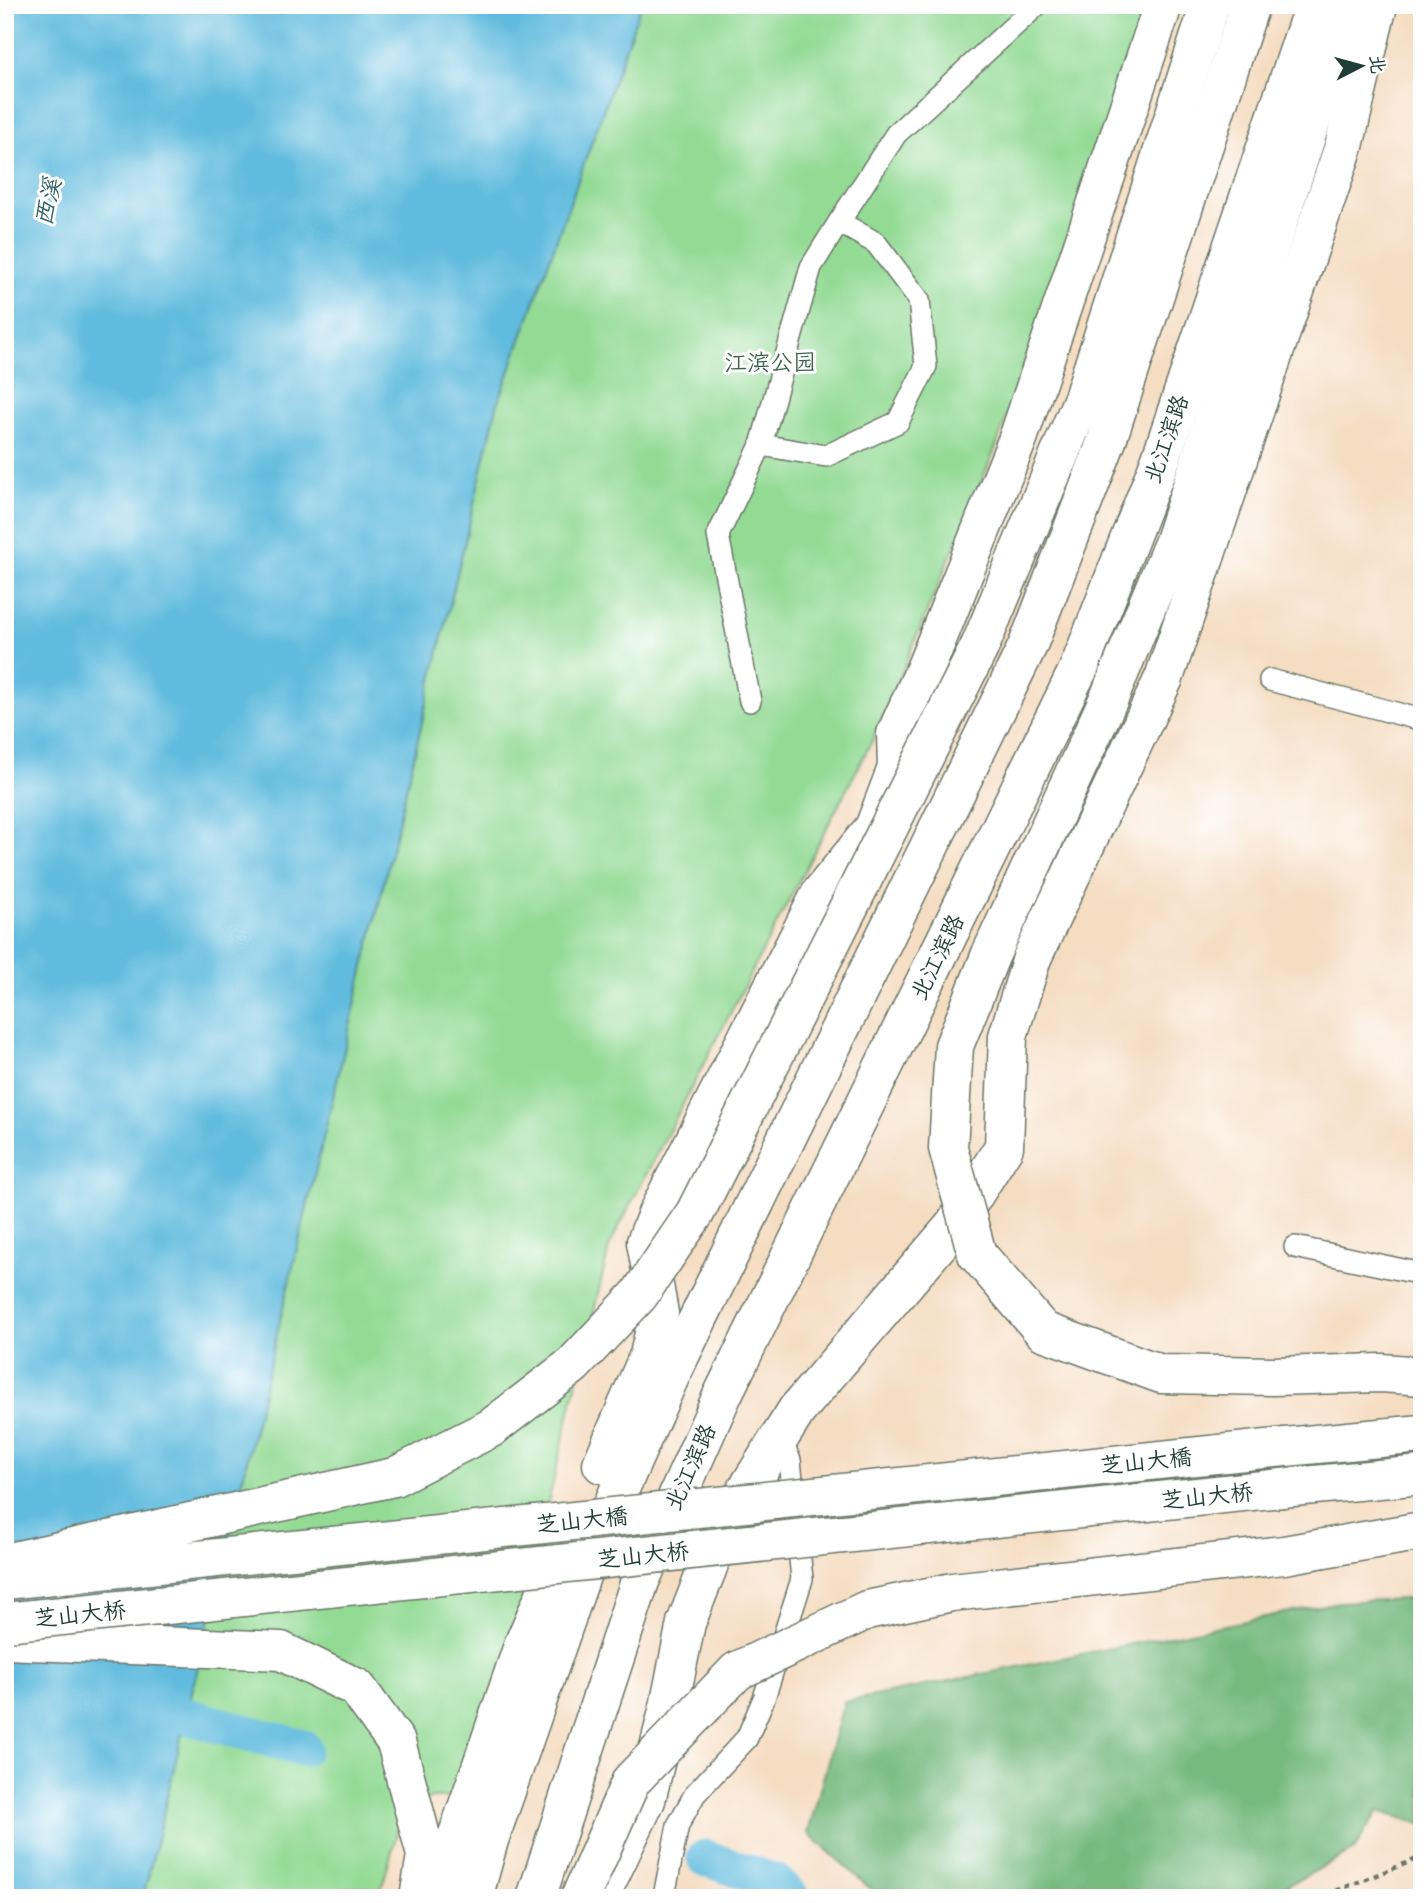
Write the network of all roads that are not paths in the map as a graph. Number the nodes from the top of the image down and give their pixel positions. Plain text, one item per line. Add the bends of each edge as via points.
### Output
1 (1037, 5) edge
2 (1163, 5) edge
3 (1210, 5) edge
4 (1250, 5) edge
5 (1314, 5) edge
6 (1349, 5) edge
7 (1378, 5) edge
8 (839, 222) junction
9 (761, 444) junction
10 (1270, 680) dead end
11 (750, 701) dead end
12 (1422, 720) edge
13 (1295, 1247) dead end
14 (1422, 1274) edge
15 (1422, 1376) edge
16 (1422, 1434) edge
17 (779, 1436) junction
18 (1422, 1475) edge
19 (1422, 1531) edge
20 (5, 1563) edge
21 (5, 1580) edge
22 (5, 1622) edge
23 (5, 1640) edge
24 (665, 1891) dead end
25 (419, 1898) edge
26 (436, 1898) edge
27 (473, 1898) edge
28 (536, 1898) edge
29 (580, 1898) edge
30 (599, 1898) edge

1 - 8 lane via 896,134
2 - 26 main road via 1019,436 895,734 897,768 874,828 821,892 646,1242 659,1313 649,1355 524,1643
3 - 20 main road, bridge via 1083,398 980,646 695,1213 639,1294 573,1366 491,1428 394,1477
4 - 27 main road via 1107,443 1028,645 672,1372 581,1576
5 - 28 main road, 北江滨路 via 1160,461 1079,668 722,1395 645,1568
6 - 15 main road, bridge via 1174,541 954,1046 948,1148 977,1254 1043,1331 1161,1374
7 - 17 main road via 1344,146 1164,678 1032,957 1008,1036 1004,1147 954,1226
8 - 9 lane via 811,267
8 - 9 lane via 876,243 919,300 926,366 898,422 826,456
9 - 11 lane via 718,535
10 - 12 lane
13 - 14 lane
16 - 21 main road, 芝山大橋, bridge
17 - 24 lane via 790,1460 802,1579 747,1738 695,1794 678,1825
17 - 30 main road via 724,1526 686,1623 646,1800
18 - 22 main road, 芝山大桥, bridge
19 - 29 main road, bridge via 1284,1555 952,1592 867,1610 737,1671 631,1781
23 - 25 main road via 281,1651 357,1688 396,1742 426,1855

